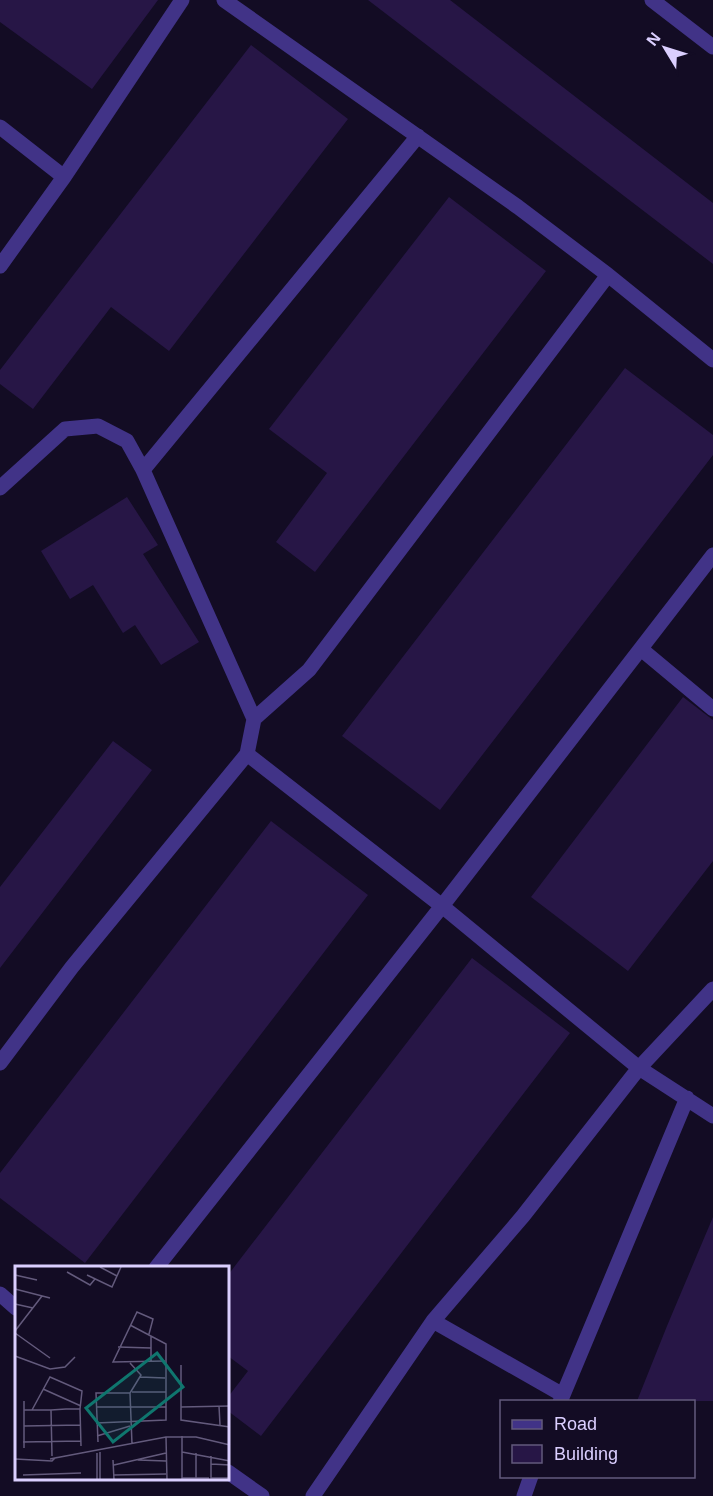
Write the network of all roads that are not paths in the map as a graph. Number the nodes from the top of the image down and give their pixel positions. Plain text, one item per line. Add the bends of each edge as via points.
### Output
1 (182, 0) edge
2 (224, 0) edge
3 (652, 0) edge
4 (713, 47) edge
5 (0, 127) edge
6 (418, 136) junction
7 (64, 177) junction
8 (0, 266) edge
9 (608, 275) junction
10 (713, 360) edge
11 (143, 470) junction
12 (0, 488) edge
13 (713, 555) edge
14 (641, 649) junction
15 (713, 709) edge
16 (254, 719) junction
17 (248, 754) junction
18 (442, 906) junction
19 (713, 989) edge
20 (0, 1063) edge
21 (639, 1068) junction
22 (687, 1098) junction
23 (713, 1116) edge
24 (158, 1266) edge
25 (0, 1294) edge
26 (15, 1307) edge
27 (433, 1322) junction
28 (562, 1398) edge
29 (230, 1473) edge
30 (530, 1478) edge
31 (262, 1496) edge
32 (313, 1496) edge
33 (524, 1496) edge

1 - 7 street
2 - 6 street
3 - 4 street
5 - 7 street
6 - 9 street
6 - 11 street
7 - 8 street
9 - 10 street
9 - 16 street via 309,670
11 - 12 street via 127,441 98,426 65,429
11 - 16 street
13 - 14 street
14 - 15 street
14 - 18 street
16 - 17 street
17 - 18 street
17 - 20 street via 72,967
18 - 21 street
18 - 24 street
19 - 21 street
21 - 22 street
21 - 27 street via 523,1216
22 - 23 street
22 - 28 street
25 - 26 street
27 - 28 street
27 - 32 street
29 - 31 street
30 - 33 street

